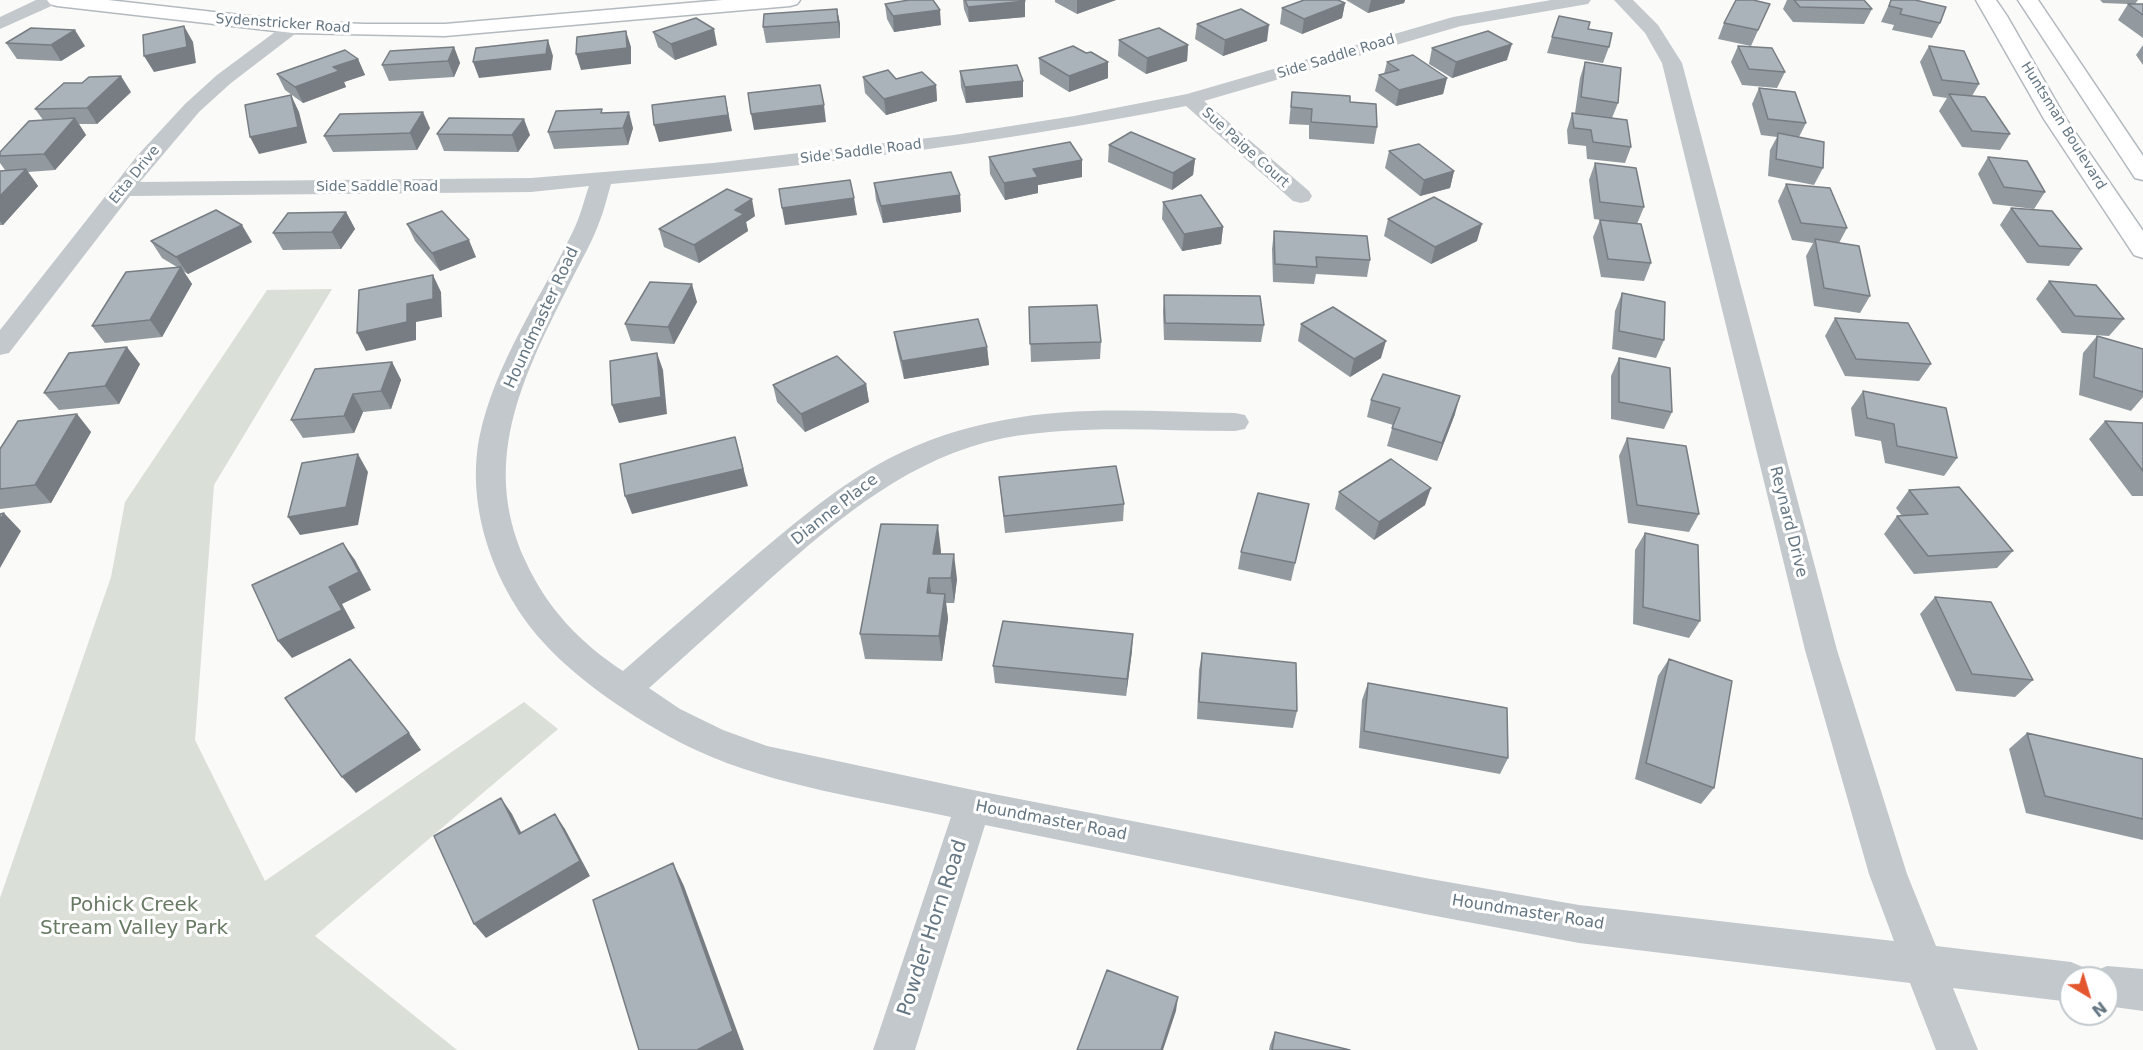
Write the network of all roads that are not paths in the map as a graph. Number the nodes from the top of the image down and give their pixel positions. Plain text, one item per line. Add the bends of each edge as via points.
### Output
1 (50, 0) edge
2 (57, 0) edge
3 (649, 0) edge
4 (790, 0) edge
5 (1582, 0) edge
6 (1623, 0) edge
7 (1986, 0) edge
8 (2028, 0) edge
9 (0, 24) edge
10 (511, 24) junction
11 (293, 27) junction
12 (1190, 99) junction
13 (2143, 173) edge
14 (602, 180) junction
15 (124, 189) junction
16 (1300, 196) dead end
17 (2143, 250) edge
18 (0, 347) edge
19 (1235, 422) dead end
20 (624, 690) junction
21 (973, 806) junction
22 (1924, 964) junction
23 (2059, 980) edge
24 (2119, 987) edge
25 (2143, 990) edge
26 (894, 1050) edge
27 (1957, 1050) edge

1 - 9 street
2 - 11 main road, Sydenstricker Road
3 - 10 main road, Sydenstricker Road
4 - 10 main road, Sydenstricker Road
5 - 12 street, Side Saddle Road via 1459,21
6 - 22 street, Reynard Drive via 1651,26 1672,63 1821,650 1888,874
7 - 17 main road, Huntsman Boulevard via 2055,119
8 - 13 main road
10 - 11 main road, Sydenstricker Road via 445,30
11 - 15 street, Etta Drive via 192,108
12 - 14 street, Side Saddle Road via 954,141
12 - 16 street, Sue Paige Court
14 - 15 street, Side Saddle Road via 495,186
14 - 20 street, Houndmaster Road via 586,225 501,406 490,476 502,544 522,589 553,632 585,663
15 - 18 street, Etta Drive
19 - 20 street, Dianne Place via 1032,424 975,435 908,460 847,497
20 - 21 street, Houndmaster Road via 711,741 767,761
21 - 22 street, Houndmaster Road via 1579,924
21 - 26 street, Powder Horn Road
22 - 23 street, Houndmaster Road
22 - 27 street, Reynard Drive
24 - 25 street

